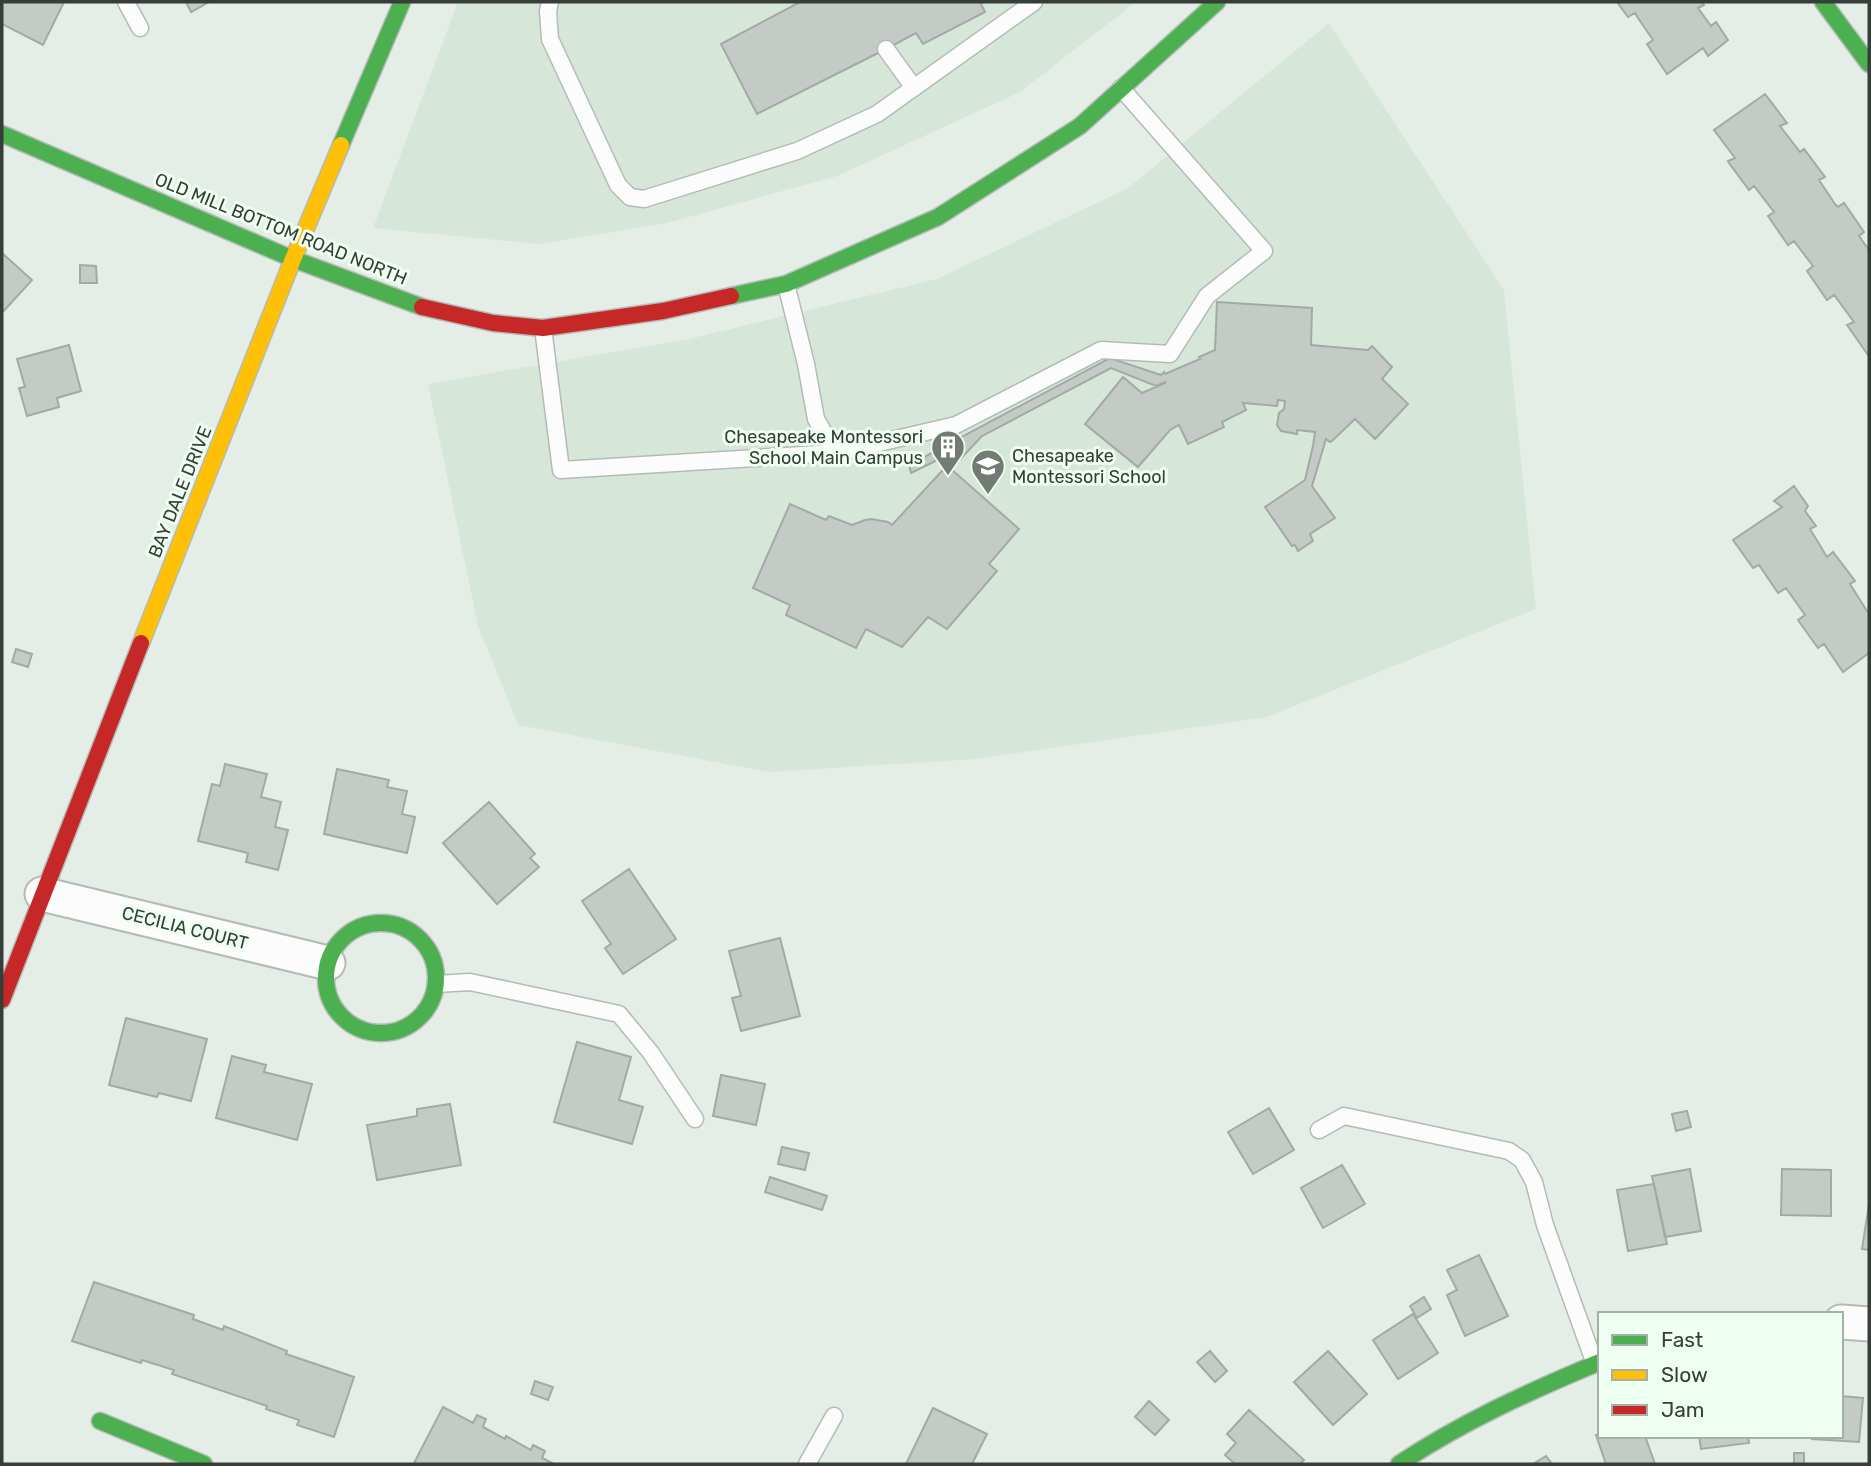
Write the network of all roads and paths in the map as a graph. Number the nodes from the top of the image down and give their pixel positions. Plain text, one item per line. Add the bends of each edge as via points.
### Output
1 (125, 2) edge
2 (402, 2) edge
3 (551, 2) edge
4 (1034, 2) edge
5 (1823, 2) edge
6 (1215, 3) edge
7 (140, 28) dead end
8 (886, 49) dead end
9 (1869, 64) edge
10 (914, 88) junction
11 (1121, 88) junction
12 (2, 134) edge
13 (293, 259) junction
14 (786, 284) junction
15 (543, 328) junction
16 (836, 453) junction
17 (42, 894) junction
18 (328, 963) junction
19 (436, 984) junction
20 (2, 1000) edge
21 (695, 1119) dead end
22 (1319, 1130) dead end
23 (1843, 1322) edge
24 (1869, 1324) edge
25 (1597, 1363) edge
26 (834, 1416) dead end
27 (100, 1421) dead end
28 (204, 1464) edge
29 (807, 1464) edge
30 (1399, 1464) edge

1 - 7 lane
2 - 13 street, BAY DALE DRIVE
3 - 10 lane via 550,39 618,186 630,197 644,199 797,151 877,114
4 - 10 lane
5 - 9 street
6 - 11 street, OLD MILL BOTTOM ROAD NORTH
8 - 10 lane
11 - 14 street, OLD MILL BOTTOM ROAD NORTH via 1080,126 938,217
11 - 16 lane via 1265,251 1207,296 1170,355 1101,350 956,425
12 - 13 street, OLD MILL BOTTOM ROAD NORTH
13 - 15 street, OLD MILL BOTTOM ROAD NORTH via 423,307 492,323
13 - 17 street, BAY DALE DRIVE
14 - 15 street, OLD MILL BOTTOM ROAD NORTH via 663,311
14 - 16 lane via 816,418
15 - 16 lane via 561,470
17 - 18 street, CECILIA COURT
17 - 20 street, BAY DALE DRIVE
18 - 19 street via 335,946 349,932 366,924 398,925 428,947
18 - 19 street via 326,985 332,1004 344,1019 377,1033 411,1024 425,1011
19 - 21 lane via 470,982 619,1014
22 - 25 lane via 1344,1116 1509,1151 1522,1160 1534,1182 1545,1225
23 - 24 street
25 - 30 street via 1497,1406
26 - 29 lane
27 - 28 street

